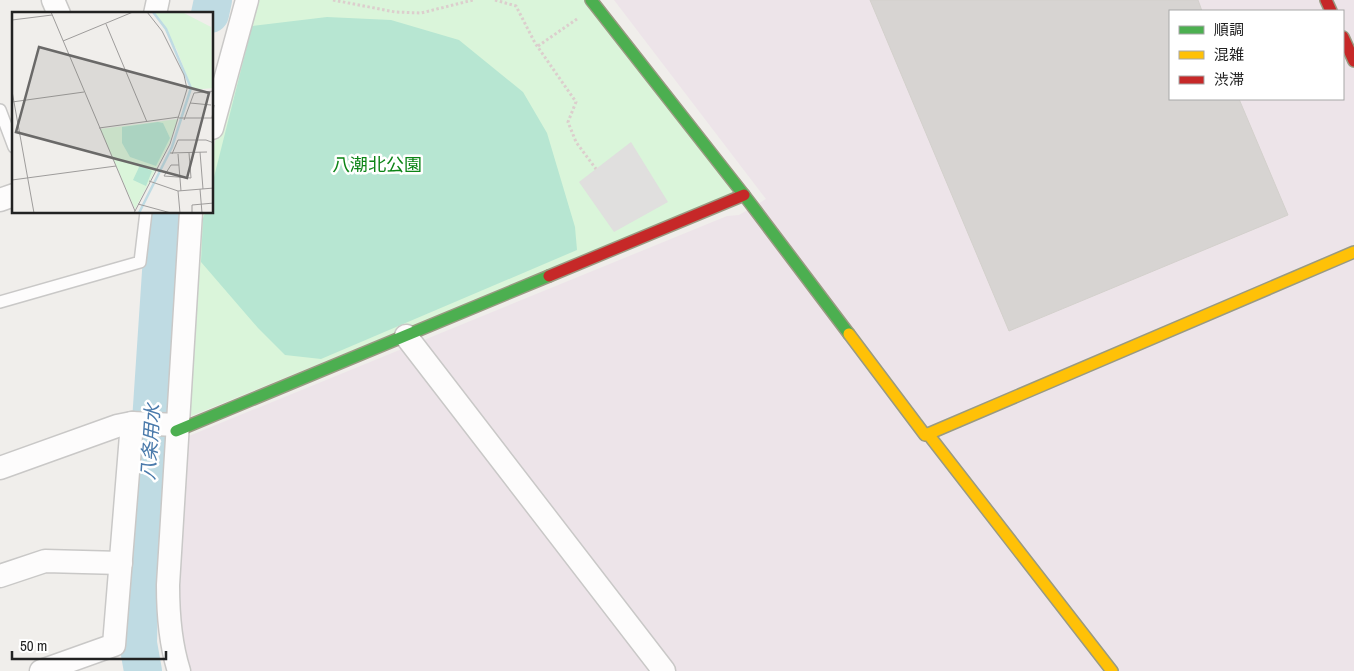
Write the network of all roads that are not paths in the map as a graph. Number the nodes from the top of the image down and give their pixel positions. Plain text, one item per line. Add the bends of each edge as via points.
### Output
1 (53, 0) edge
2 (246, 0) edge
3 (594, 3) edge
4 (58, 12) edge
5 (1344, 39) edge
6 (1354, 60) edge
7 (0, 110) edge
8 (214, 120) edge
9 (12, 142) edge
10 (744, 195) junction
11 (12, 196) edge
12 (0, 200) edge
13 (146, 214) edge
14 (191, 214) edge
15 (1354, 252) edge
16 (0, 302) edge
17 (406, 336) junction
18 (137, 423) junction
19 (176, 428) junction
20 (928, 434) junction
21 (0, 468) edge
22 (121, 563) junction
23 (0, 576) edge
24 (41, 671) edge
25 (179, 671) edge
26 (664, 671) edge
27 (1112, 671) edge

1 - 4 street
2 - 8 street
3 - 10 street
5 - 6 street
7 - 9 lane
10 - 17 street
10 - 20 street via 925,435
11 - 12 street
13 - 16 lane via 140,262
14 - 19 street
15 - 20 street
17 - 19 street
17 - 26 street
18 - 19 street
18 - 21 street via 117,426
18 - 22 street
19 - 25 street via 168,617
20 - 27 street
22 - 23 street via 45,561
22 - 24 street via 114,645

